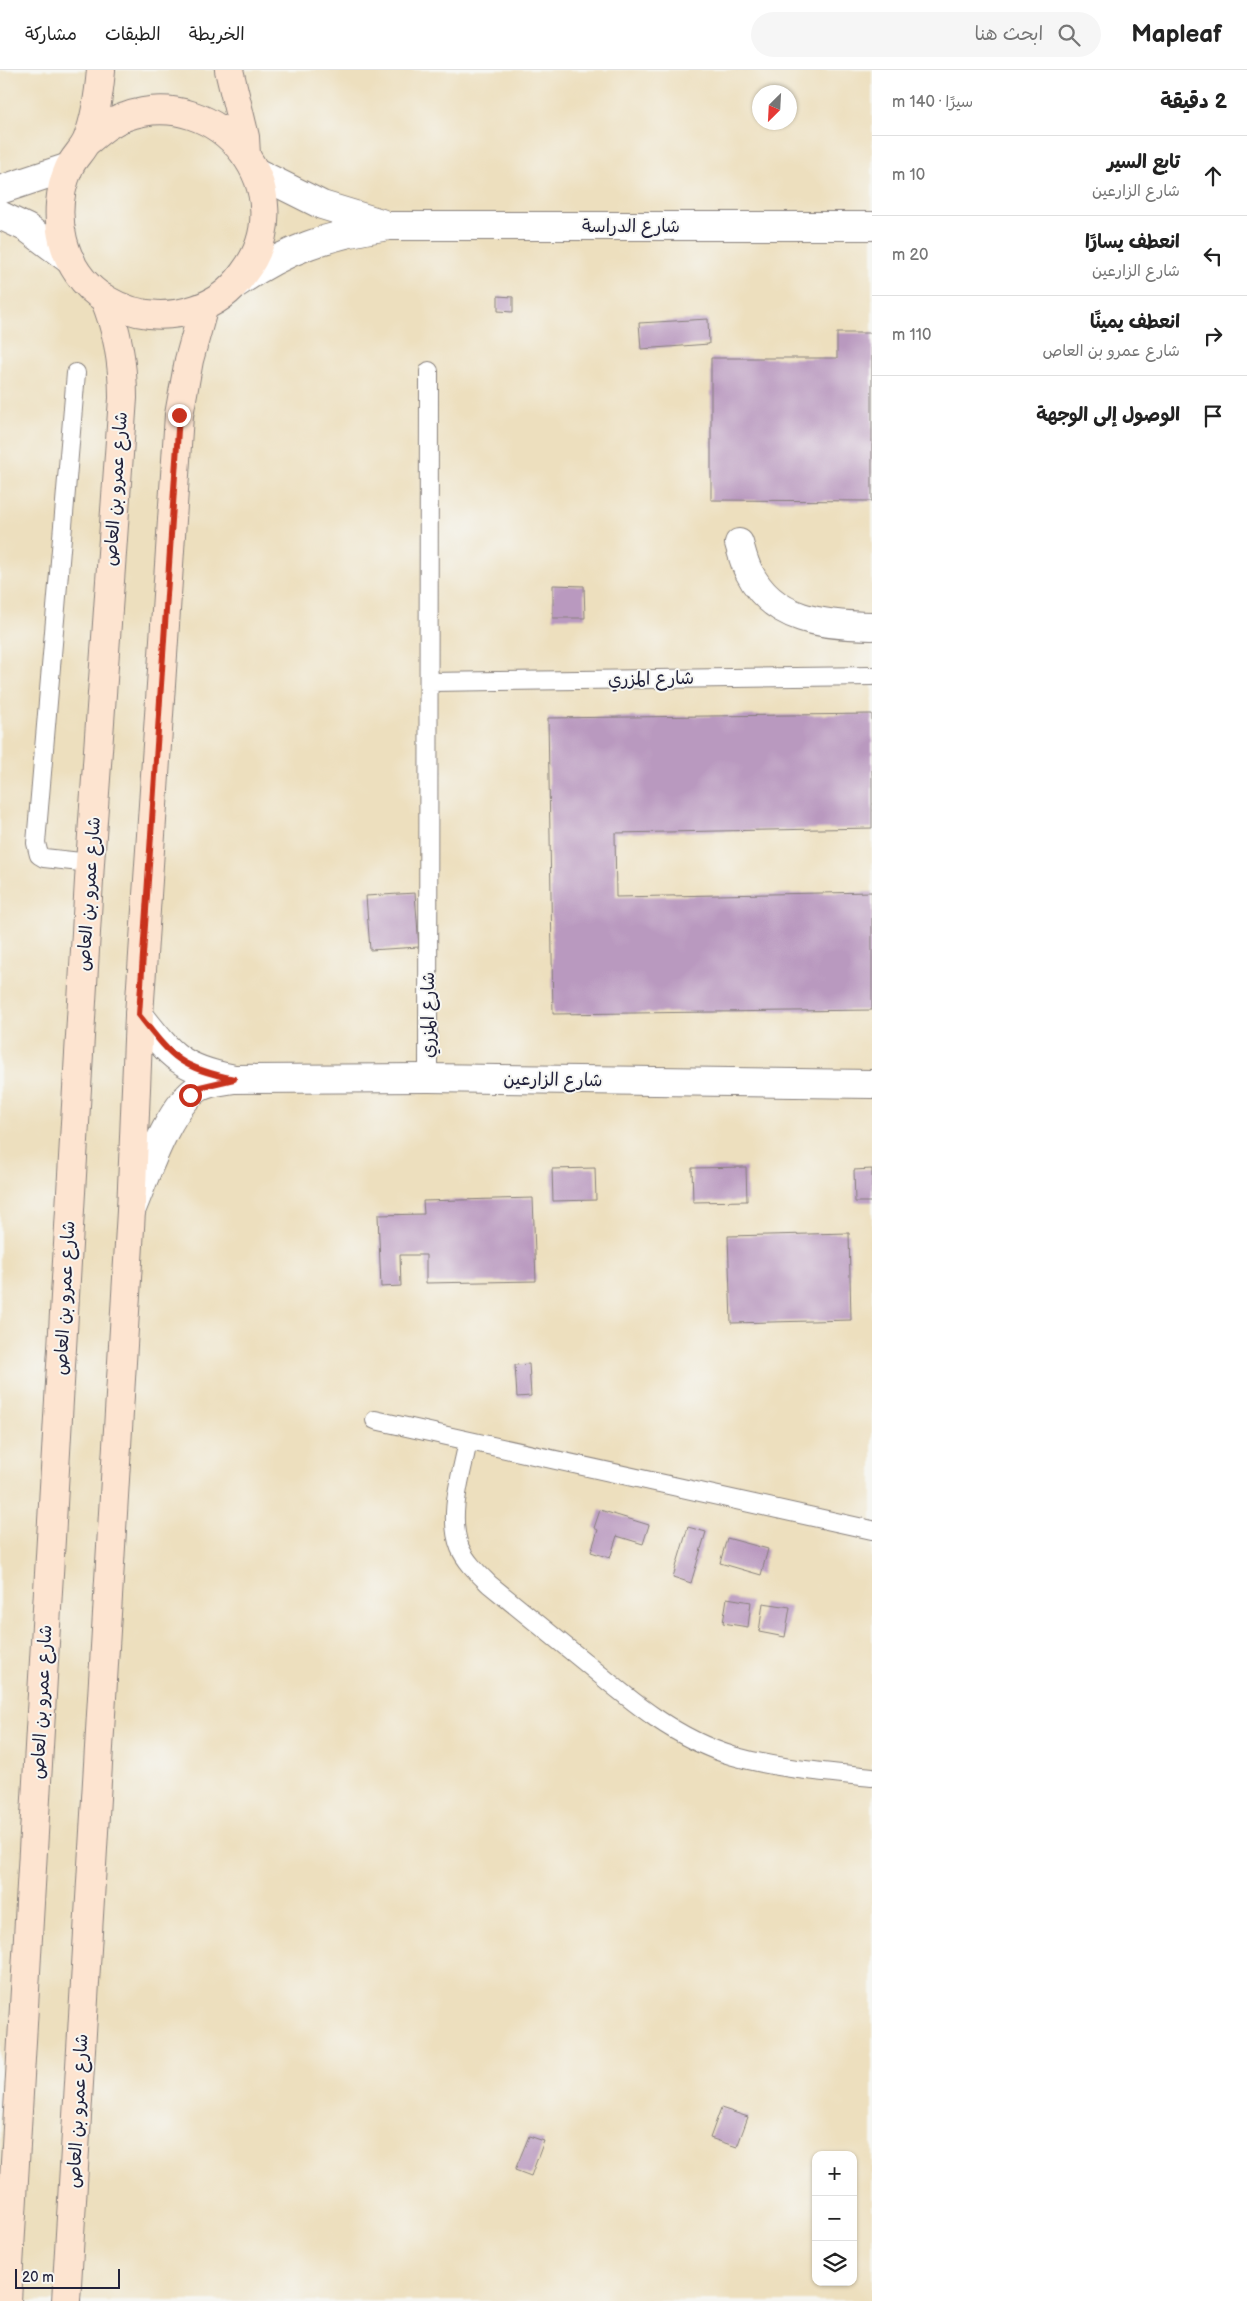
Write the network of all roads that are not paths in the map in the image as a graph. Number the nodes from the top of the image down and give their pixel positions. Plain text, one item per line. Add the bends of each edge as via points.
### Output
1 (101, 70) edge
2 (229, 70) edge
3 (87, 142) junction
4 (251, 164) junction
5 (69, 168) junction
6 (0, 190) edge
7 (0, 215) edge
8 (389, 226) junction
9 (872, 226) edge
10 (71, 261) junction
11 (236, 284) junction
12 (104, 298) junction
13 (204, 306) junction
14 (429, 371) dead end
15 (76, 373) dead end
16 (738, 543) dead end
17 (872, 626) edge
18 (872, 676) edge
19 (430, 682) junction
20 (90, 863) junction
21 (139, 1015) junction
22 (428, 1078) junction
23 (234, 1079) junction
24 (872, 1084) edge
25 (131, 1211) junction
26 (375, 1420) dead end
27 (468, 1441) junction
28 (872, 1530) edge
29 (872, 1778) edge
30 (7, 2301) edge
31 (66, 2301) edge

1 - 3 main road
2 - 4 main road
3 - 4 main road via 104,127 124,117 147,111 170,111 192,115 212,124 231,138
3 - 5 main road
4 - 8 street, شارع الدراسة via 322,205
4 - 11 main road via 262,191 263,231 248,268
5 - 6 street
5 - 10 main road via 62,185 59,224
7 - 10 street via 27,228
8 - 9 street, شارع الدراسة
8 - 11 street, شارع الدراسة via 326,238 294,250
10 - 12 main road via 80,275
11 - 13 main road
12 - 13 main road via 136,312 153,315 171,315
12 - 20 main road, شارع عمرو بن العاص via 120,346 123,398
13 - 21 main road, شارع عمرو بن العاص via 188,360 179,415
14 - 19 lane, شارع المزري
15 - 20 lane via 36,843 39,855 44,858
16 - 17 street via 749,573 768,598 789,614 817,622
18 - 19 lane, شارع المزري
19 - 22 lane, شارع المزري
20 - 30 main road, شارع عمرو بن العاص
21 - 23 street, شارع الزارعين via 164,1047 184,1064 197,1071
21 - 25 main road, شارع عمرو بن العاص
22 - 23 street, شارع الزارعين
22 - 24 street, شارع الزارعين
23 - 25 street, شارع الزارعين via 200,1087 182,1104 164,1132
25 - 31 main road, شارع عمرو بن العاص
26 - 27 lane
27 - 28 lane
27 - 29 lane via 455,1511 455,1532 460,1549 472,1567 497,1590 657,1720 691,1739 732,1756 776,1766

